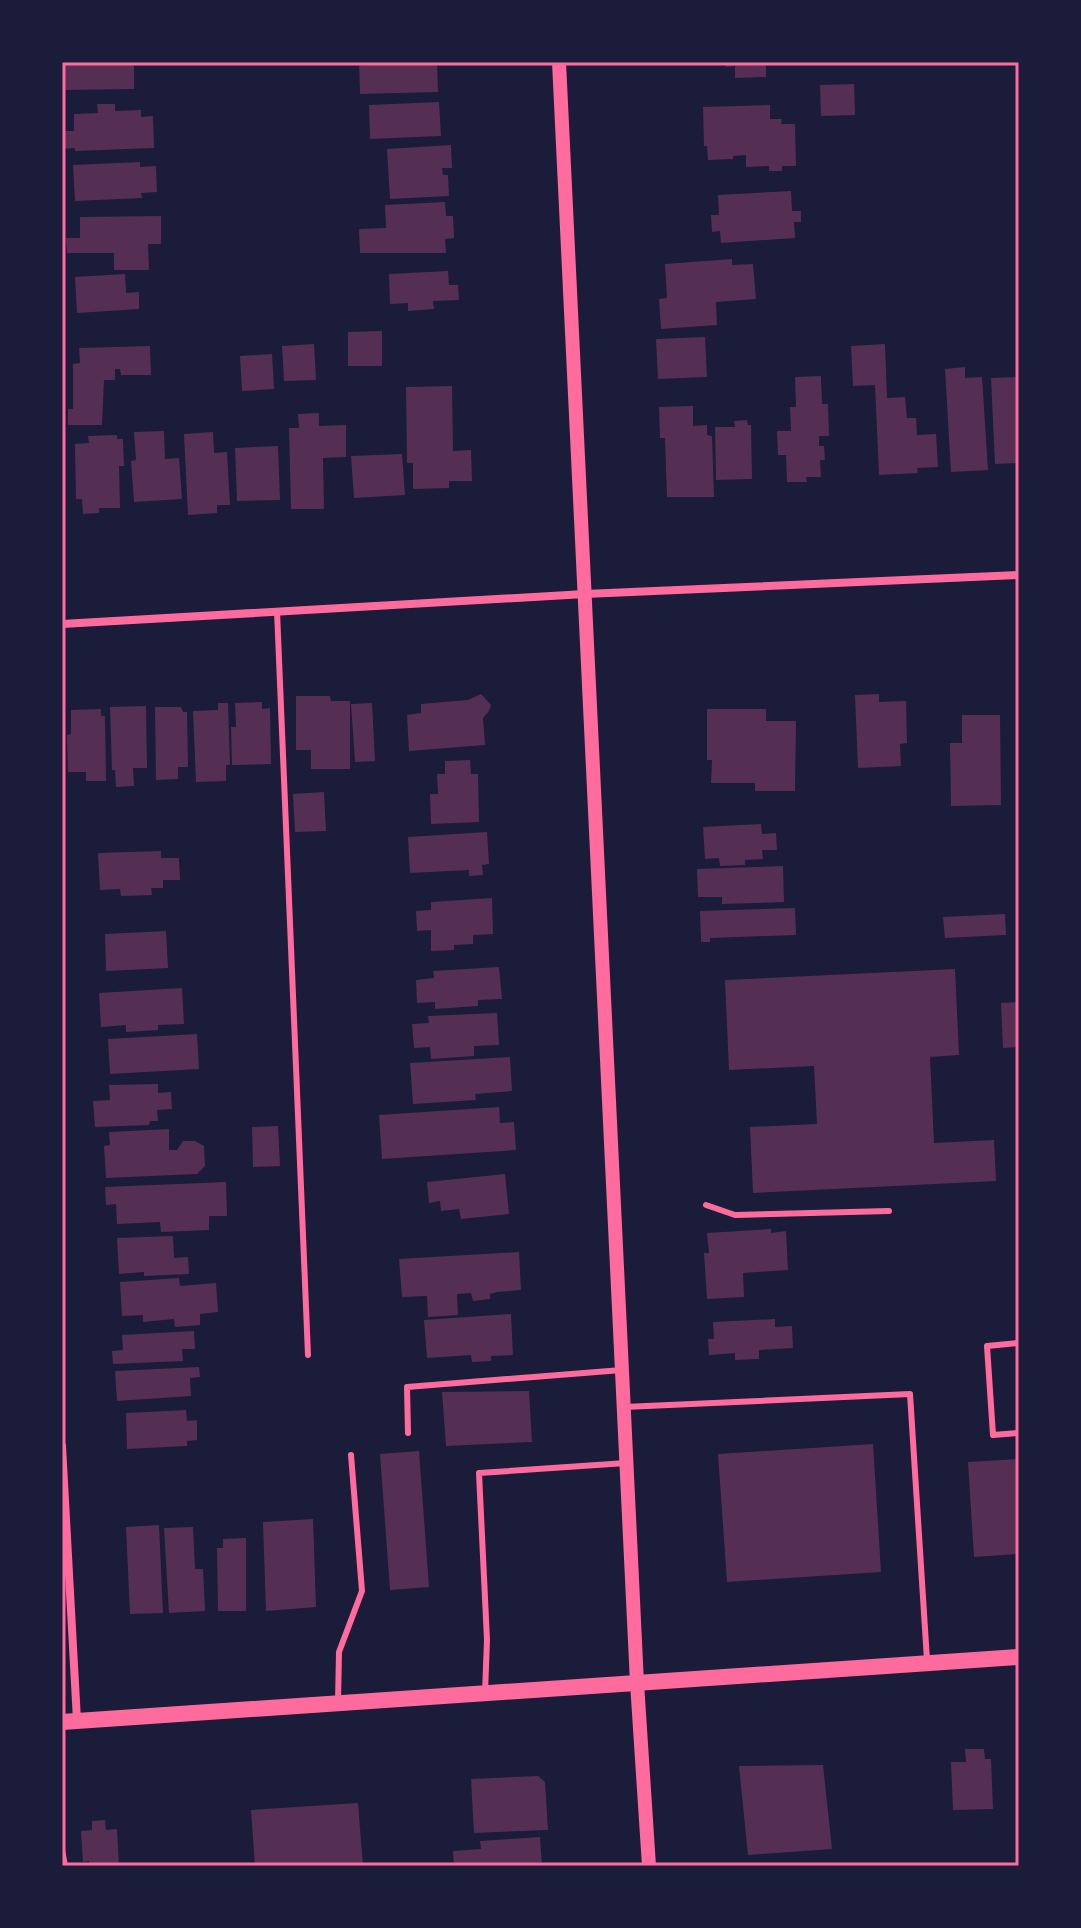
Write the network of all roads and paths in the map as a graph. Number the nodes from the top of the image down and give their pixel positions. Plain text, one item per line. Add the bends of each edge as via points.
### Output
1 (559, 62) edge
2 (1019, 575) edge
3 (585, 594) junction
4 (277, 611) junction
5 (62, 624) edge
6 (706, 1205) dead end
7 (889, 1211) dead end
8 (1019, 1343) edge
9 (308, 1355) dead end
10 (622, 1370) junction
11 (623, 1407) junction
12 (408, 1433) dead end
13 (1019, 1433) edge
14 (62, 1446) edge
15 (351, 1455) dead end
16 (626, 1463) junction
17 (1019, 1657) edge
18 (928, 1663) junction
19 (637, 1683) junction
20 (485, 1693) junction
21 (338, 1703) junction
22 (70, 1721) edge
23 (62, 1850) edge
24 (65, 1866) edge
25 (649, 1866) edge

1 - 3 street
2 - 3 street
3 - 4 street
3 - 10 street
4 - 5 street
4 - 9 lane
6 - 7 lane via 735,1215
8 - 13 lane via 987,1346 993,1435
10 - 11 street
10 - 12 lane via 407,1387
11 - 16 street
11 - 18 lane via 910,1394
14 - 22 street
15 - 21 lane via 362,1591 339,1652
16 - 19 street
16 - 20 lane via 479,1473
17 - 18 main road
18 - 19 main road
19 - 20 main road
19 - 25 street
20 - 21 main road
21 - 22 main road
23 - 24 lane

